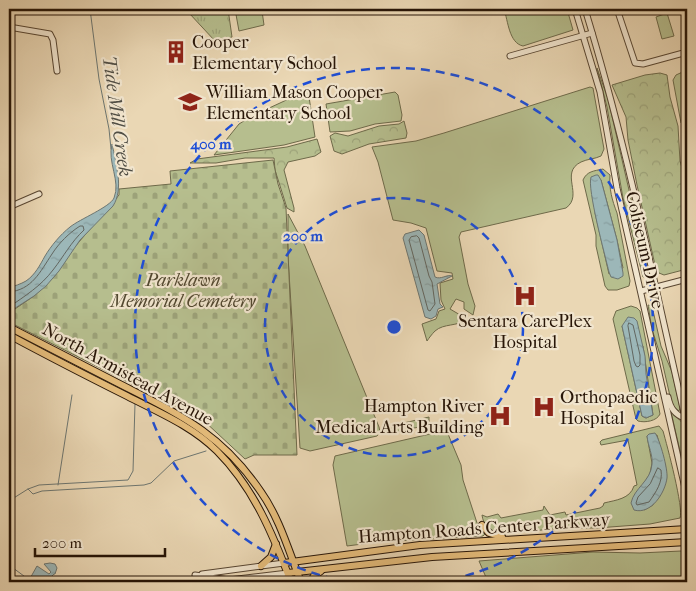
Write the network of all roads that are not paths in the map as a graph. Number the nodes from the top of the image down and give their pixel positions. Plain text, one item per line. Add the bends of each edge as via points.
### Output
1 (575, 9) edge
2 (585, 9) edge
3 (617, 9) edge
4 (9, 27) edge
5 (592, 33) junction
6 (583, 35) junction
7 (687, 52) edge
8 (510, 56) dead end
9 (57, 70) dead end
10 (40, 194) dead end
11 (9, 207) edge
12 (687, 279) edge
13 (655, 287) junction
14 (641, 291) junction
15 (9, 327) edge
16 (650, 334) junction
17 (9, 335) edge
18 (685, 418) junction
19 (687, 426) edge
20 (687, 497) edge
21 (482, 525) dead end
22 (687, 529) edge
23 (282, 534) junction
24 (573, 536) junction
25 (687, 542) edge
26 (276, 544) junction
27 (368, 552) junction
28 (293, 562) junction
29 (284, 563) junction
30 (261, 566) junction
31 (327, 569) junction
32 (297, 573) junction
33 (288, 574) junction
34 (291, 582) edge
35 (301, 582) edge
36 (310, 582) edge

1 - 6 street, Coliseum Drive
2 - 5 street, Coliseum Drive
3 - 7 street via 635,63 643,64
4 - 9 street via 50,34
5 - 6 street
5 - 13 street, Coliseum Drive via 624,150
6 - 8 street
6 - 14 street, Coliseum Drive via 600,92
10 - 11 street
12 - 13 street
13 - 14 street
13 - 18 street, Coliseum Drive
14 - 16 street, Coliseum Drive
15 - 23 main road, North Armistead Avenue via 207,432 244,468 266,500
16 - 18 street via 671,407
16 - 20 street, Coliseum Drive
17 - 26 main road, North Armistead Avenue via 166,416 206,442 248,489
18 - 19 street, Coliseum Drive
21 - 24 main road via 489,533 500,537 554,533
22 - 24 main road, Hampton Roads Center Parkway
23 - 27 main road via 293,552 302,557
23 - 28 main road, North Armistead Avenue
24 - 27 main road, Hampton Roads Center Parkway via 420,545
25 - 31 main road, Hampton Roads Center Parkway via 432,558
26 - 29 main road, North Armistead Avenue
26 - 30 main road via 271,557
27 - 28 main road, Hampton Roads Center Parkway
28 - 29 main road, Hampton Roads Center Parkway
28 - 32 main road, North Armistead Avenue
29 - 30 street
29 - 33 main road, North Armistead Avenue
30 - 33 street via 195,575 229,580
31 - 32 main road, Hampton Roads Center Parkway
31 - 36 main road via 317,573
32 - 33 main road, Hampton Roads Center Parkway
32 - 35 main road, North Armistead Avenue
33 - 34 main road, North Armistead Avenue

